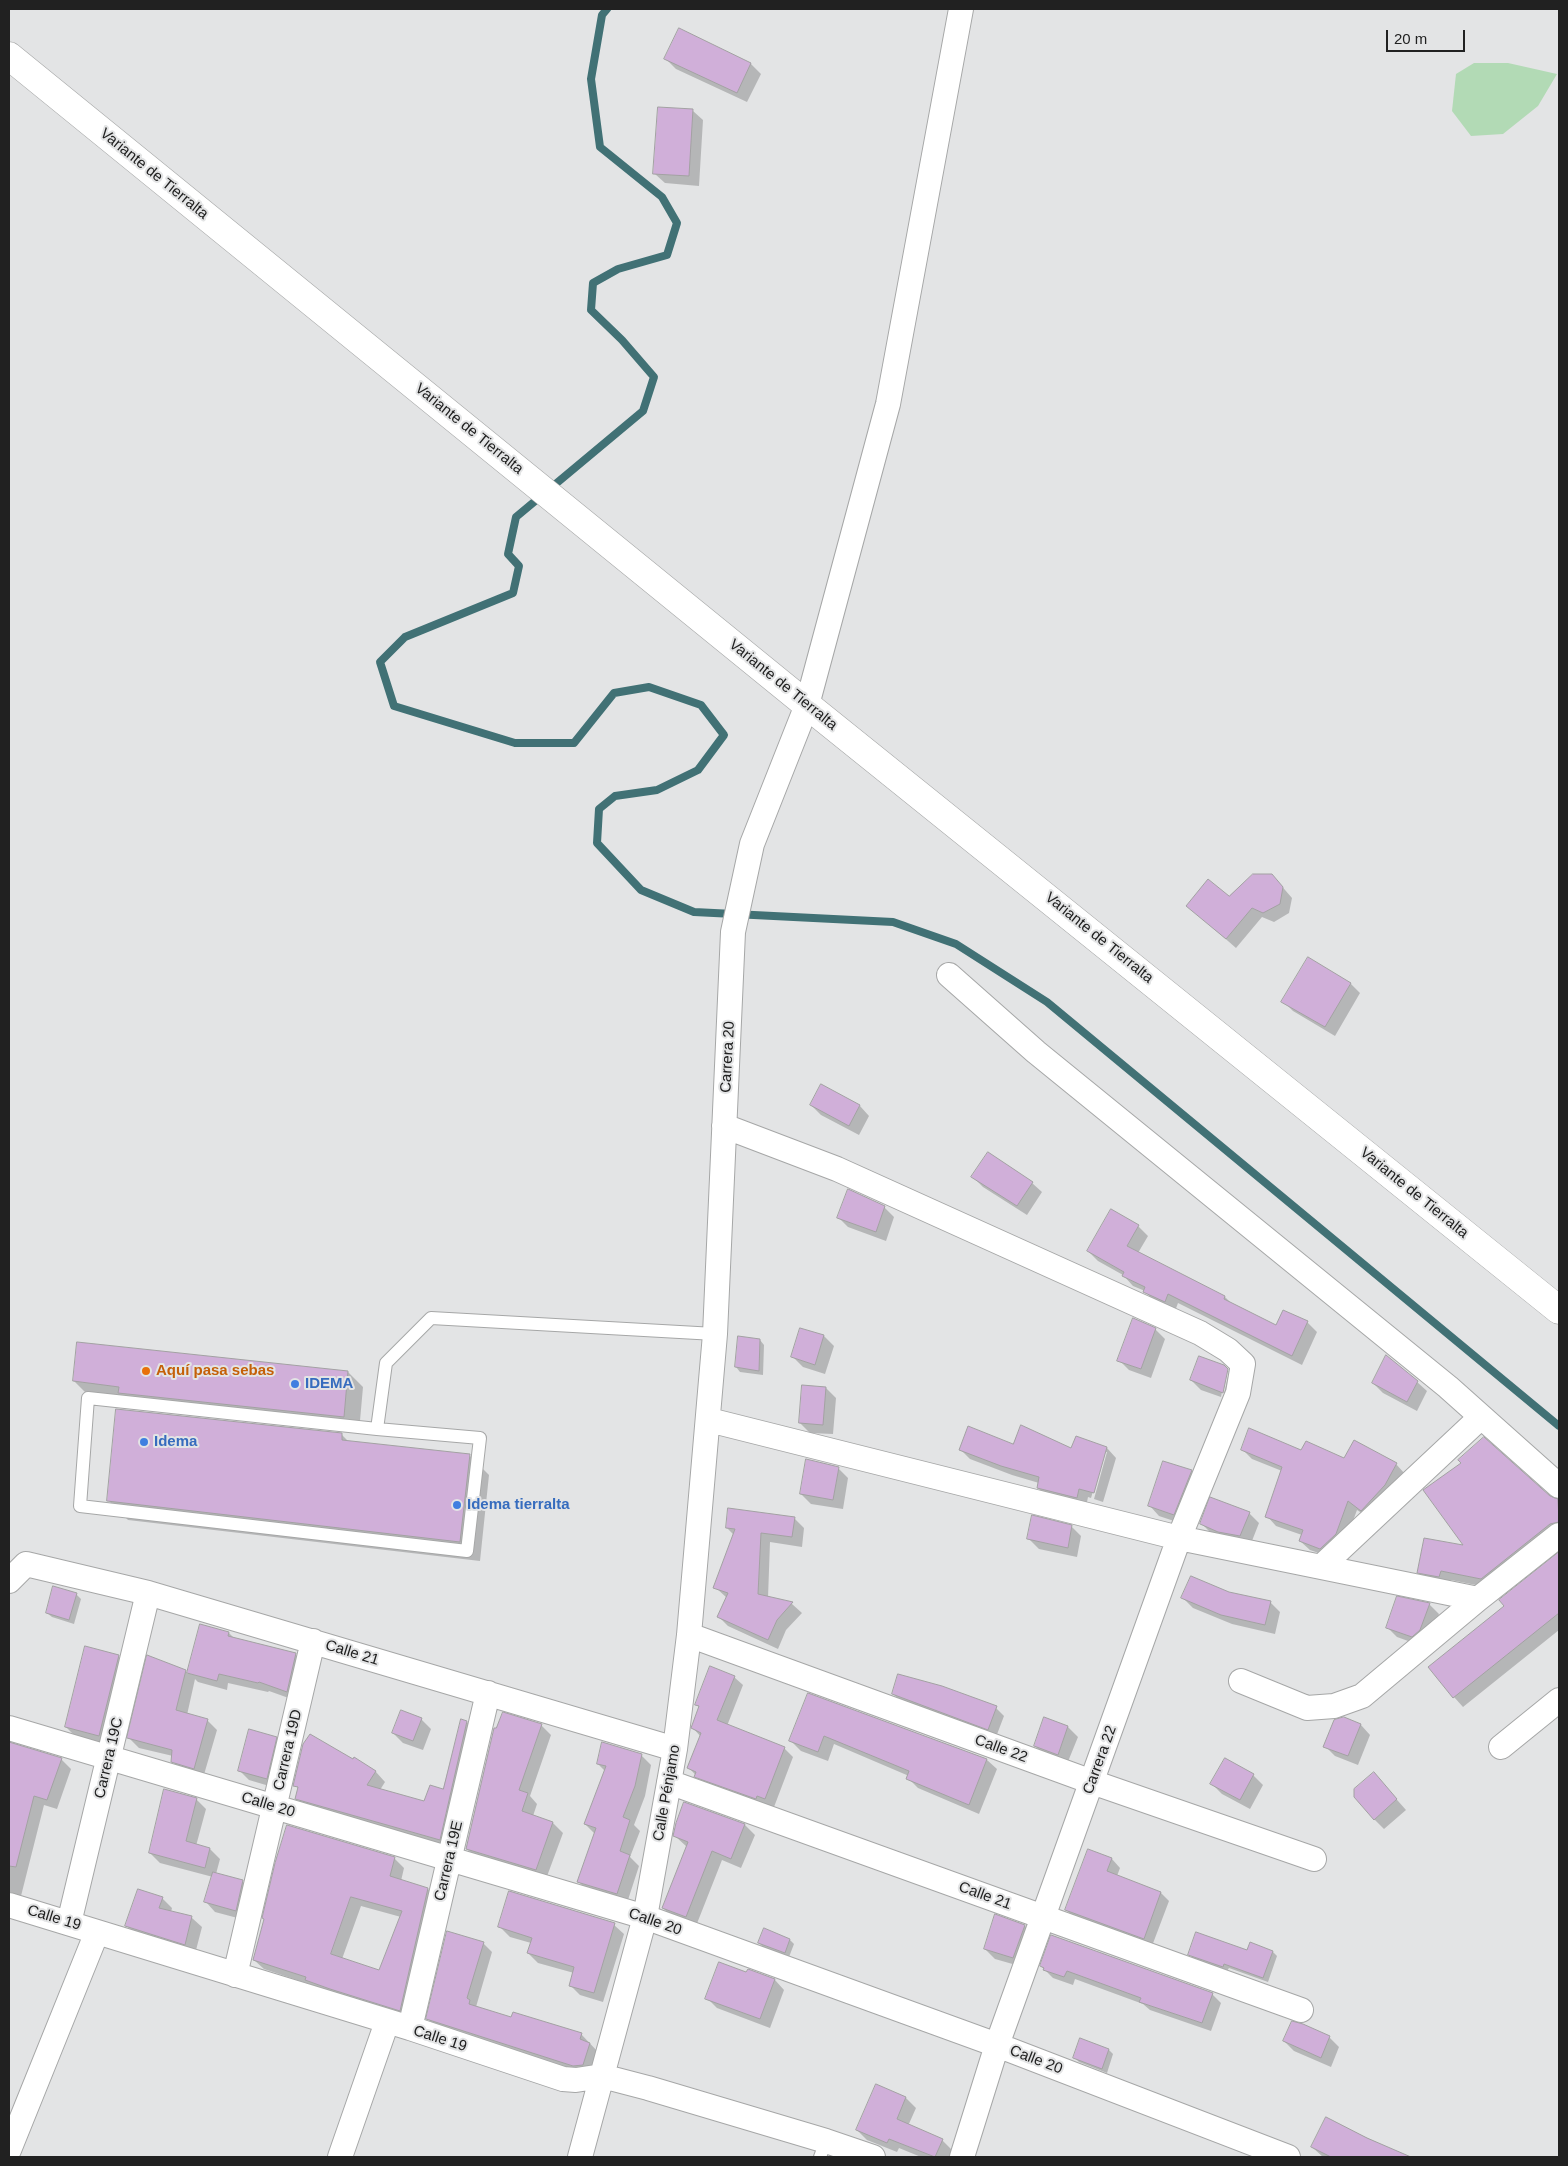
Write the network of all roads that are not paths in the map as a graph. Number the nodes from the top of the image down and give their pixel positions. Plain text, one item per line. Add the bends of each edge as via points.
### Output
1 (961, 9) edge
2 (9, 56) edge
3 (807, 705) junction
4 (949, 975) dead end
5 (724, 1126) junction
6 (1559, 1310) edge
7 (715, 1334) junction
8 (1482, 1417) junction
9 (709, 1420) junction
10 (377, 1429) junction
11 (1559, 1486) edge
12 (1559, 1536) edge
13 (1179, 1538) junction
14 (1322, 1566) junction
15 (9, 1581) edge
16 (148, 1593) junction
17 (1478, 1599) junction
18 (689, 1636) junction
19 (313, 1641) junction
20 (1241, 1681) dead end
21 (488, 1694) junction
22 (1559, 1700) edge
23 (9, 1728) edge
24 (1501, 1747) dead end
25 (676, 1749) junction
26 (109, 1758) junction
27 (669, 1782) junction
28 (1092, 1782) junction
29 (274, 1807) junction
30 (449, 1859) junction
31 (1314, 1859) dead end
32 (9, 1905) edge
33 (644, 1917) junction
34 (1043, 1917) junction
35 (69, 1923) junction
36 (97, 1932) junction
37 (235, 1975) junction
38 (1301, 2010) dead end
39 (387, 2022) junction
40 (410, 2028) junction
41 (997, 2045) junction
42 (602, 2076) junction
43 (823, 2149) edge
44 (9, 2150) edge
45 (340, 2157) edge
46 (580, 2157) edge
47 (873, 2157) edge
48 (962, 2157) edge
49 (1288, 2157) edge

1 - 3 street, Carrera 20 via 888,404
2 - 3 main road, Variante de Tierralta
3 - 5 street, Carrera 20 via 752,844 734,932
3 - 6 main road, Variante de Tierralta
4 - 8 street via 1036,1052
5 - 7 street, Carrera 20
5 - 13 street, Carrera 22 via 837,1169 1200,1333 1228,1350 1243,1364 1238,1393
7 - 9 street, Carrera 20
7 - 10 lane via 431,1318 386,1363
8 - 11 street
8 - 14 street
9 - 13 street
9 - 18 street, Calle Pénjamo
10 - 10 lane via 88,1398 80,1506 467,1551 480,1438
12 - 17 street
13 - 14 street
13 - 28 street, Carrera 22
14 - 17 street
15 - 16 street, Calle 21 via 26,1564
16 - 19 street, Calle 21
16 - 26 street, Carrera 19C
17 - 20 street via 1362,1696 1334,1706 1307,1708
18 - 25 street, Calle Pénjamo
18 - 28 street, Calle 22
19 - 21 street, Calle 21
19 - 29 street, Carrera 19D
21 - 25 street, Calle 21
21 - 30 street, Carrera 19E
22 - 24 street
23 - 26 street, Calle 20
25 - 27 street, Calle Pénjamo
26 - 29 street, Calle 20
26 - 35 street, Carrera 19C
27 - 33 street, Calle Pénjamo
27 - 34 street, Calle 21
28 - 31 street, Calle 22
28 - 34 street, Carrera 22
29 - 30 street, Calle 20
29 - 37 street, Carrera 19D
30 - 33 street, Calle 20
30 - 40 street, Carrera 19E
32 - 35 street, Calle 19
33 - 41 street, Calle 20
33 - 42 street, Calle Pénjamo
34 - 38 street, Calle 21
34 - 41 street, Carrera 22
35 - 36 street, Calle 19
36 - 37 street, Calle 19
36 - 44 street
37 - 39 street, Calle 19
39 - 40 street, Calle 19
39 - 45 street
40 - 42 street, Calle 19 via 563,2079
41 - 48 street, Carrera 22
41 - 49 street, Calle 20
42 - 43 street, Calle 19
42 - 46 street, Calle Pénjamo
43 - 47 street, Calle 19

